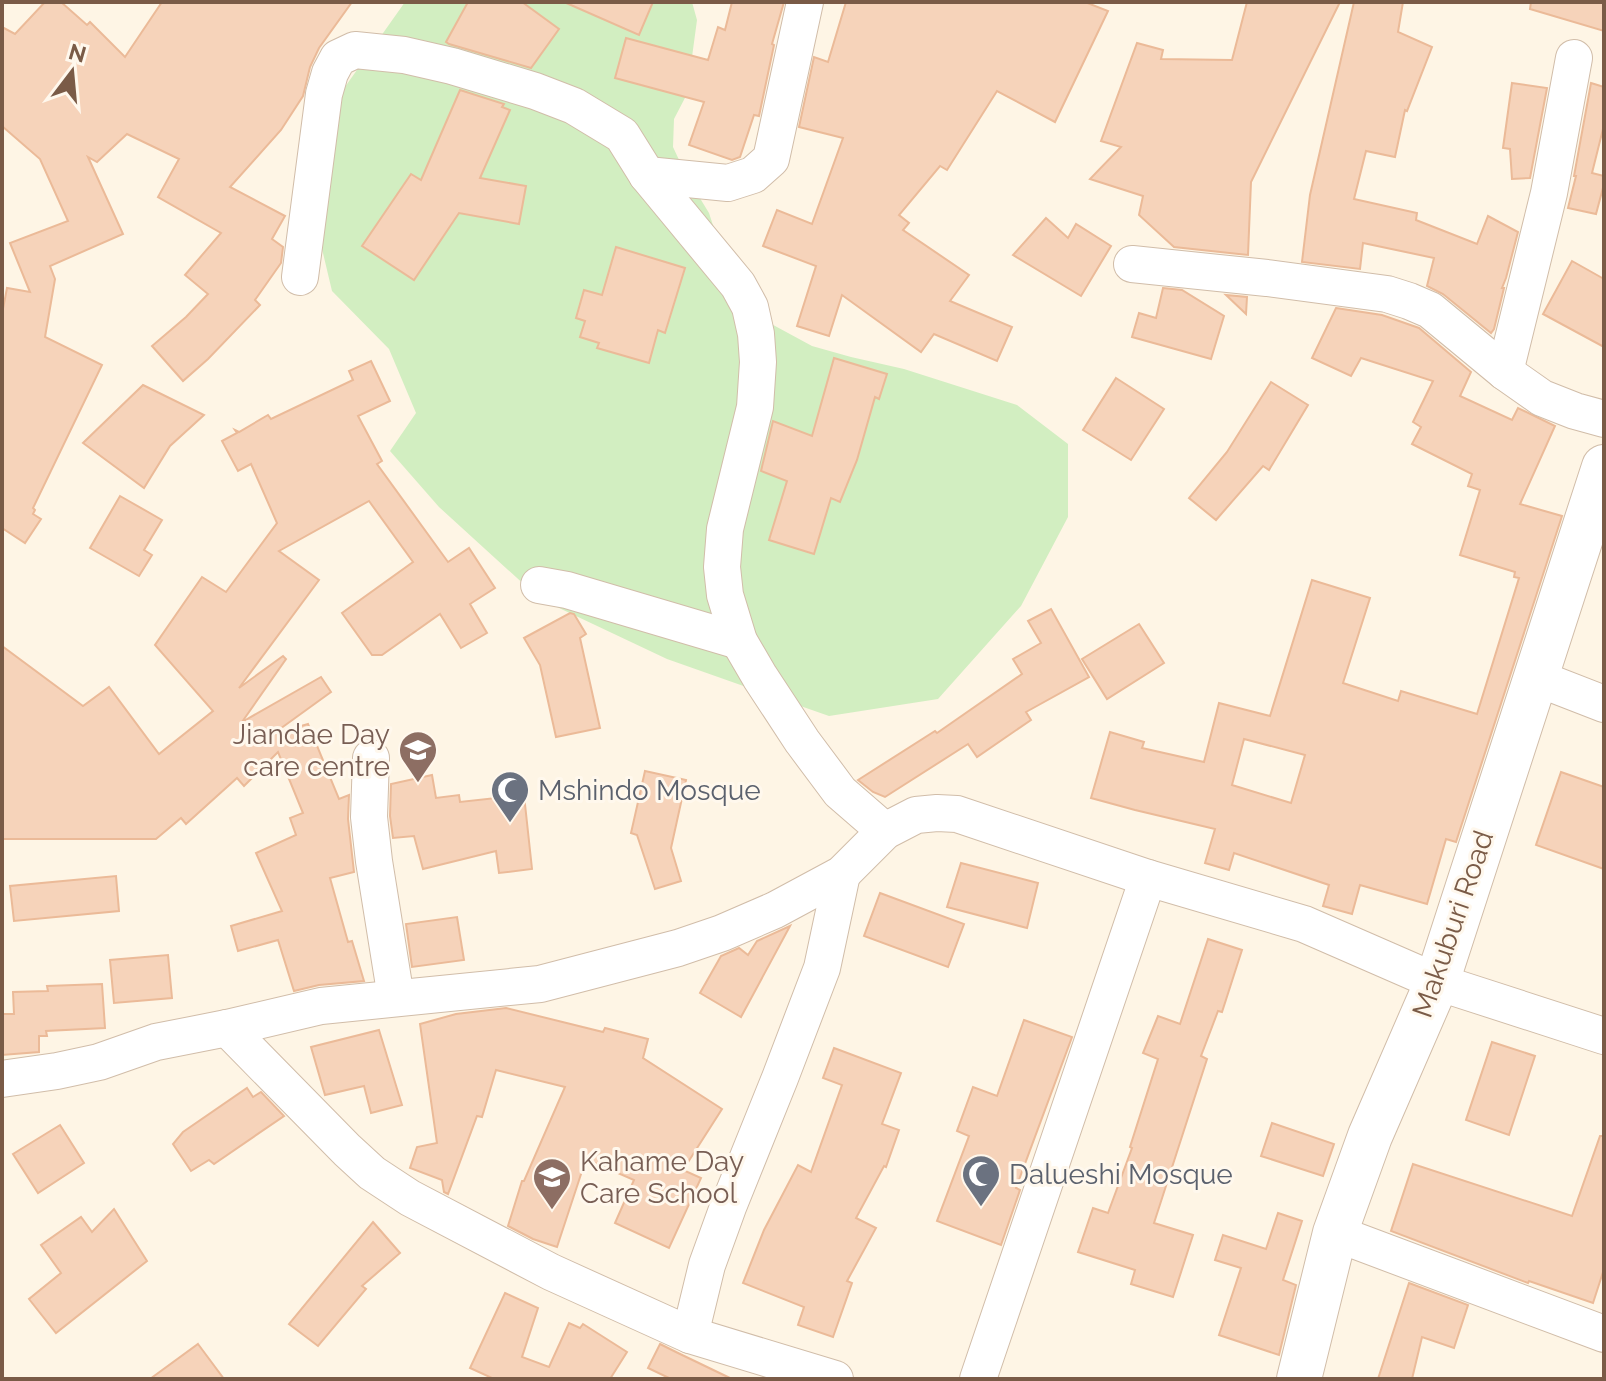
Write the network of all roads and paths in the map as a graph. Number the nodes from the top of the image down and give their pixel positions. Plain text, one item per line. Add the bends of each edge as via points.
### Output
1 (805, 2) edge
2 (1574, 58) dead end
3 (647, 175) junction
4 (1132, 264) dead end
5 (300, 277) dead end
6 (1505, 372) junction
7 (1604, 419) edge
8 (1604, 467) edge
9 (539, 585) dead end
10 (739, 641) junction
11 (1537, 678) junction
12 (1604, 704) edge
13 (371, 758) dead end
14 (885, 831) junction
15 (842, 874) junction
16 (1148, 878) junction
17 (1437, 982) junction
18 (396, 998) junction
19 (227, 1028) junction
20 (1604, 1036) edge
21 (2, 1079) edge
22 (1335, 1233) junction
23 (1604, 1334) edge
24 (690, 1335) junction
25 (835, 1379) edge
26 (978, 1379) edge
27 (1299, 1379) edge

1 - 3 street via 771,159 753,175 728,183
2 - 6 street via 1549,193
3 - 5 street via 622,135 574,106 452,66 355,50 338,58 324,94
3 - 10 street via 738,285 756,334 755,407 725,529 722,567
4 - 6 street via 1387,294 1430,310
6 - 7 street via 1542,398
8 - 11 street, Makuburi Road
9 - 10 street
10 - 14 street via 840,792
11 - 12 street
11 - 17 street, Makuburi Road
13 - 18 street via 369,817
14 - 15 street
14 - 16 street via 916,815 957,814
15 - 18 street via 775,910 678,948 540,984
15 - 24 street via 822,968 707,1265
16 - 17 street via 1304,924
16 - 26 street
17 - 20 street
17 - 22 street, Makuburi Road via 1370,1136
18 - 19 street via 321,1006
19 - 21 street via 156,1042 99,1062
19 - 24 street via 372,1173 551,1272
22 - 23 street
22 - 27 street, Makuburi Road
24 - 25 street

